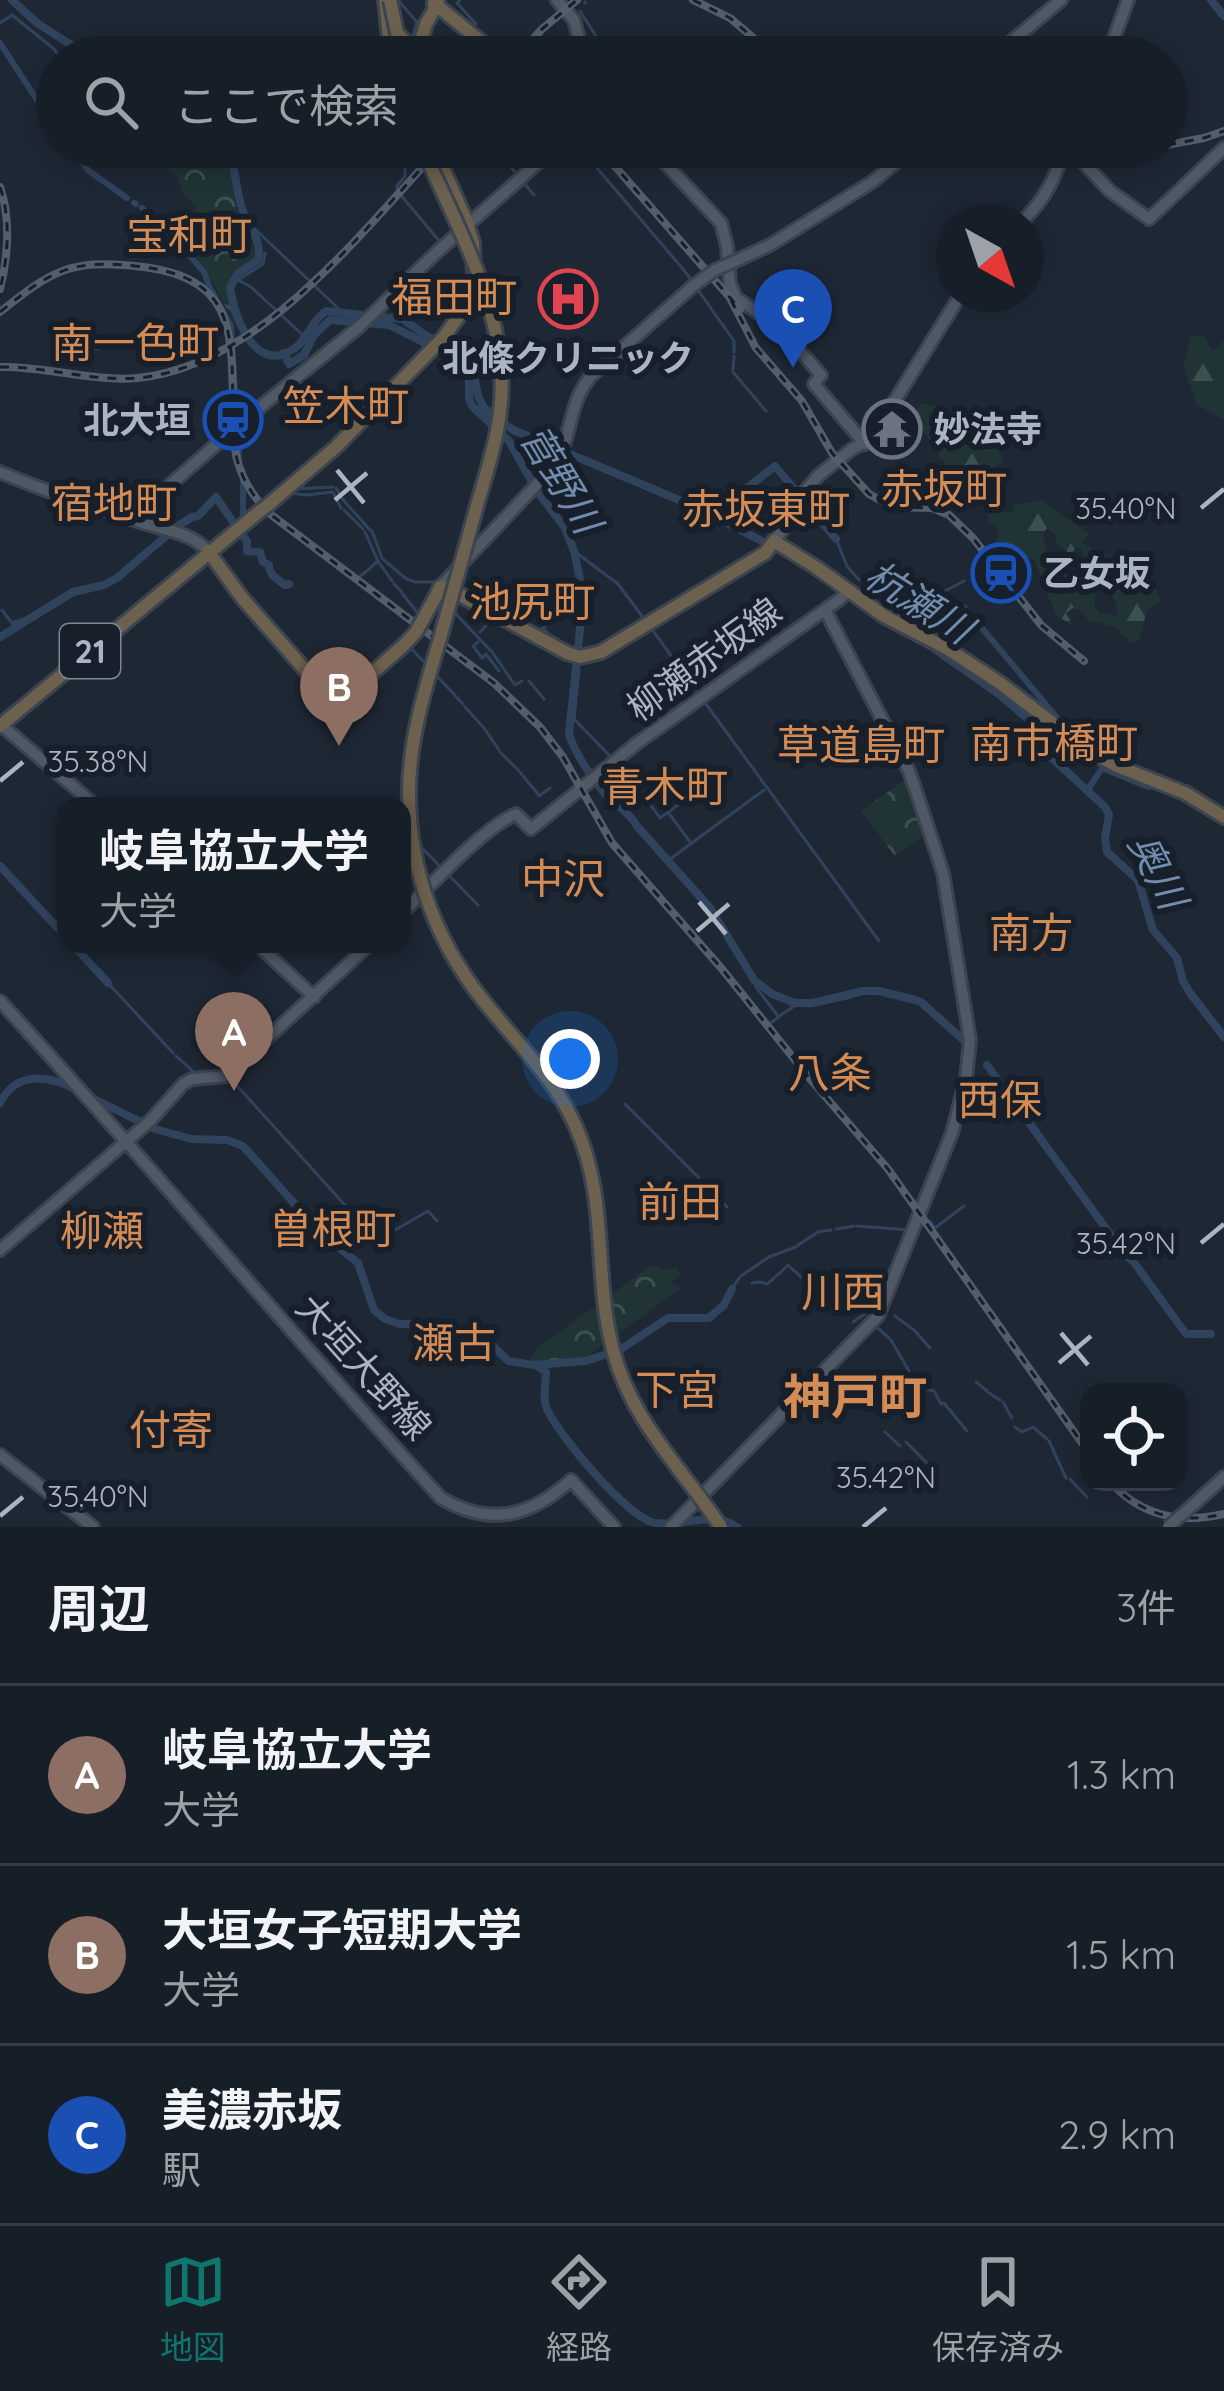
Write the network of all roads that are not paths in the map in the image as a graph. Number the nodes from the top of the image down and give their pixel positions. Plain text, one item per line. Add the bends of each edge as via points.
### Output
1 (387, 0) edge
2 (557, 0) edge
3 (1061, 0) edge
4 (1128, 0) edge
5 (436, 2) edge
6 (387, 36) edge
7 (390, 36) edge
8 (400, 36) edge
9 (420, 36) edge
10 (471, 36) edge
11 (578, 36) edge
12 (1018, 36) edge
13 (1115, 36) edge
14 (1224, 148) edge
15 (435, 168) edge
16 (437, 168) edge
17 (532, 168) edge
18 (669, 168) edge
19 (889, 168) edge
20 (1057, 168) edge
21 (1087, 168) edge
22 (1039, 204) edge
23 (467, 226) junction
24 (950, 312) edge
25 (865, 444) junction
26 (0, 472) edge
27 (131, 519) junction
28 (771, 545) junction
29 (208, 552) junction
30 (438, 590) junction
31 (846, 593) junction
32 (825, 610) junction
33 (0, 724) edge
34 (85, 797) edge
35 (409, 797) edge
36 (411, 814) edge
37 (1224, 817) edge
38 (411, 905) edge
39 (267, 953) edge
40 (360, 953) edge
41 (314, 997) junction
42 (0, 1000) edge
43 (126, 1142) junction
44 (0, 1250) edge
45 (0, 1455) edge
46 (1224, 1479) edge
47 (673, 1525) edge
48 (93, 1527) edge
49 (614, 1527) edge
50 (721, 1527) edge
51 (1169, 1527) edge

1 - 6 highway, bridge
1 - 7 highway, bridge
1 - 8 highway, bridge
2 - 11 main road
3 - 12 main road
4 - 13 main road
5 - 9 highway
5 - 10 highway
14 - 21 main road via 1149,219
15 - 35 highway, bridge via 495,327 502,399 416,726
16 - 23 highway, 21
17 - 23 main road
18 - 25 main road via 721,223 736,298 781,328 820,375 814,384
19 - 30 main road, bridge via 763,249 715,270 582,386 557,463
20 - 22 main road
23 - 27 main road
23 - 29 highway, 21, bridge via 473,272 443,336 323,455
24 - 25 main road
25 - 28 main road via 800,495
26 - 27 main road
27 - 29 main road via 198,541
28 - 30 highway via 601,652 577,656
28 - 31 highway
29 - 30 highway, bridge via 337,705 404,646
29 - 33 highway, 21
31 - 32 main road, 柳瀬赤坂線
31 - 37 highway via 1000,683 1088,750
32 - 38 main road, 柳瀬赤坂線 via 531,829 513,813
32 - 47 main road via 909,771 943,873 970,1058 952,1133 878,1316
33 - 34 main road
36 - 50 highway, bridge via 430,908 455,961 545,1074 578,1130 598,1204 606,1317 621,1376 650,1433
39 - 41 main road
40 - 41 main road
41 - 43 main road via 226,1076 187,1081
42 - 43 main road
43 - 44 main road
43 - 49 main road, 大垣大野線 via 449,1504 467,1515 511,1519 572,1480
45 - 48 main road
46 - 51 main road, bridge

